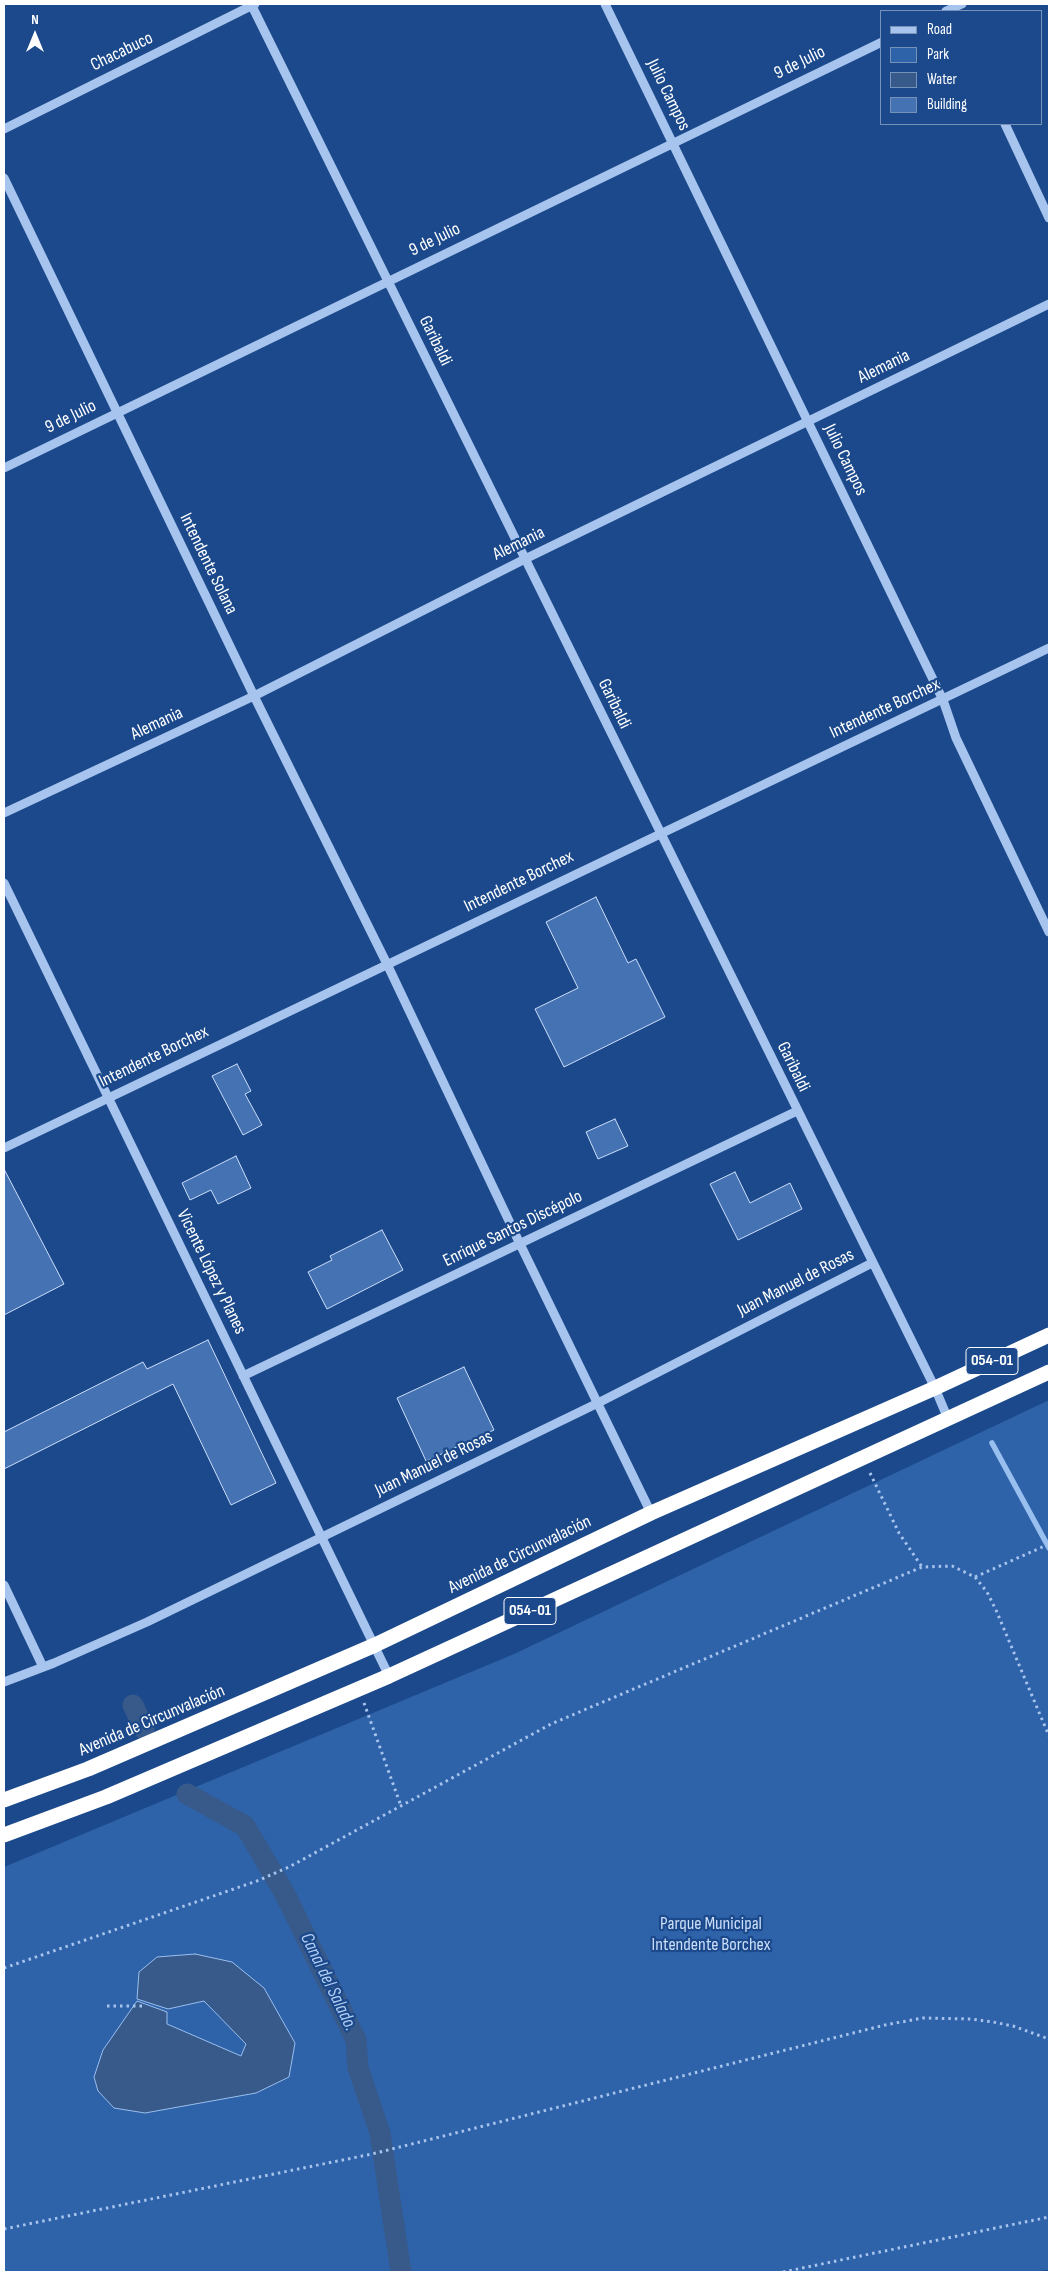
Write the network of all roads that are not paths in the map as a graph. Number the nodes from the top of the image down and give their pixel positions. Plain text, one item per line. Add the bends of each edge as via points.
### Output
1 (253, 4) edge
2 (605, 4) edge
3 (962, 4) edge
4 (950, 9) edge
5 (880, 43) edge
6 (1005, 125) edge
7 (4, 129) edge
8 (673, 142) junction
9 (4, 178) edge
10 (1049, 218) edge
11 (387, 281) junction
12 (1049, 304) edge
13 (117, 413) junction
14 (808, 422) junction
15 (4, 468) edge
16 (525, 559) junction
17 (1049, 648) edge
18 (254, 696) junction
19 (943, 700) junction
20 (4, 813) edge
21 (659, 833) junction
22 (4, 883) edge
23 (1049, 932) edge
24 (387, 964) junction
25 (107, 1097) junction
26 (797, 1111) junction
27 (4, 1148) edge
28 (520, 1244) junction
29 (872, 1263) junction
30 (1049, 1335) edge
31 (1049, 1372) edge
32 (244, 1376) junction
33 (935, 1388) junction
34 (598, 1402) junction
35 (948, 1419) junction
36 (651, 1512) junction
37 (322, 1536) junction
38 (4, 1585) edge
39 (375, 1645) junction
40 (43, 1667) junction
41 (389, 1676) junction
42 (4, 1682) edge
43 (4, 1800) edge
44 (4, 1835) edge

1 - 7 street, Chacabuco
1 - 11 street, Garibaldi
2 - 8 street, Julio Campos
3 - 4 street
5 - 8 street, 9 de Julio
6 - 10 street
8 - 11 street, 9 de Julio
8 - 14 street, Julio Campos
9 - 13 street, Intendente Solana
11 - 13 street, 9 de Julio
11 - 16 street, Garibaldi
12 - 14 street, Alemania
13 - 15 street, 9 de Julio
13 - 18 street, Intendente Solana
14 - 16 street, Alemania
14 - 19 street, Julio Campos
16 - 18 street, Alemania
16 - 21 street, Garibaldi
17 - 19 street, Intendente Borchex
18 - 20 street, Alemania
18 - 24 street, Intendente Solana
19 - 21 street, Intendente Borchex
19 - 23 street, Julio Campos via 956,738
21 - 24 street, Intendente Borchex
21 - 26 street, Garibaldi
22 - 25 street, Vicente López y Planes
24 - 25 street, Intendente Borchex
24 - 28 street, Intendente Solana
25 - 27 street, Intendente Borchex
25 - 32 street, Vicente López y Planes
26 - 28 street, Enrique Santos Discépolo
26 - 29 street, Garibaldi
28 - 32 street, Enrique Santos Discépolo
28 - 34 street, Intendente Solana
29 - 33 street, Garibaldi
29 - 34 street, Juan Manuel de Rosas
30 - 33 highway, Avenida de Circunvalación / 054-01
31 - 35 highway, 054-01
32 - 37 street, Vicente López y Planes
33 - 35 street, Garibaldi
33 - 36 highway, Avenida de Circunvalación / 054-01
34 - 36 street, Intendente Solana
34 - 37 street, Juan Manuel de Rosas
35 - 41 highway, 054-01
36 - 39 highway, Avenida de Circunvalación / 054-01
37 - 39 street, Vicente López y Planes
37 - 40 street, Juan Manuel de Rosas via 147,1622
38 - 40 street
39 - 41 street, Vicente López y Planes
39 - 43 highway, Avenida de Circunvalación / 054-01 via 88,1769
40 - 42 street, Juan Manuel de Rosas
41 - 44 highway, 054-01 via 106,1797

